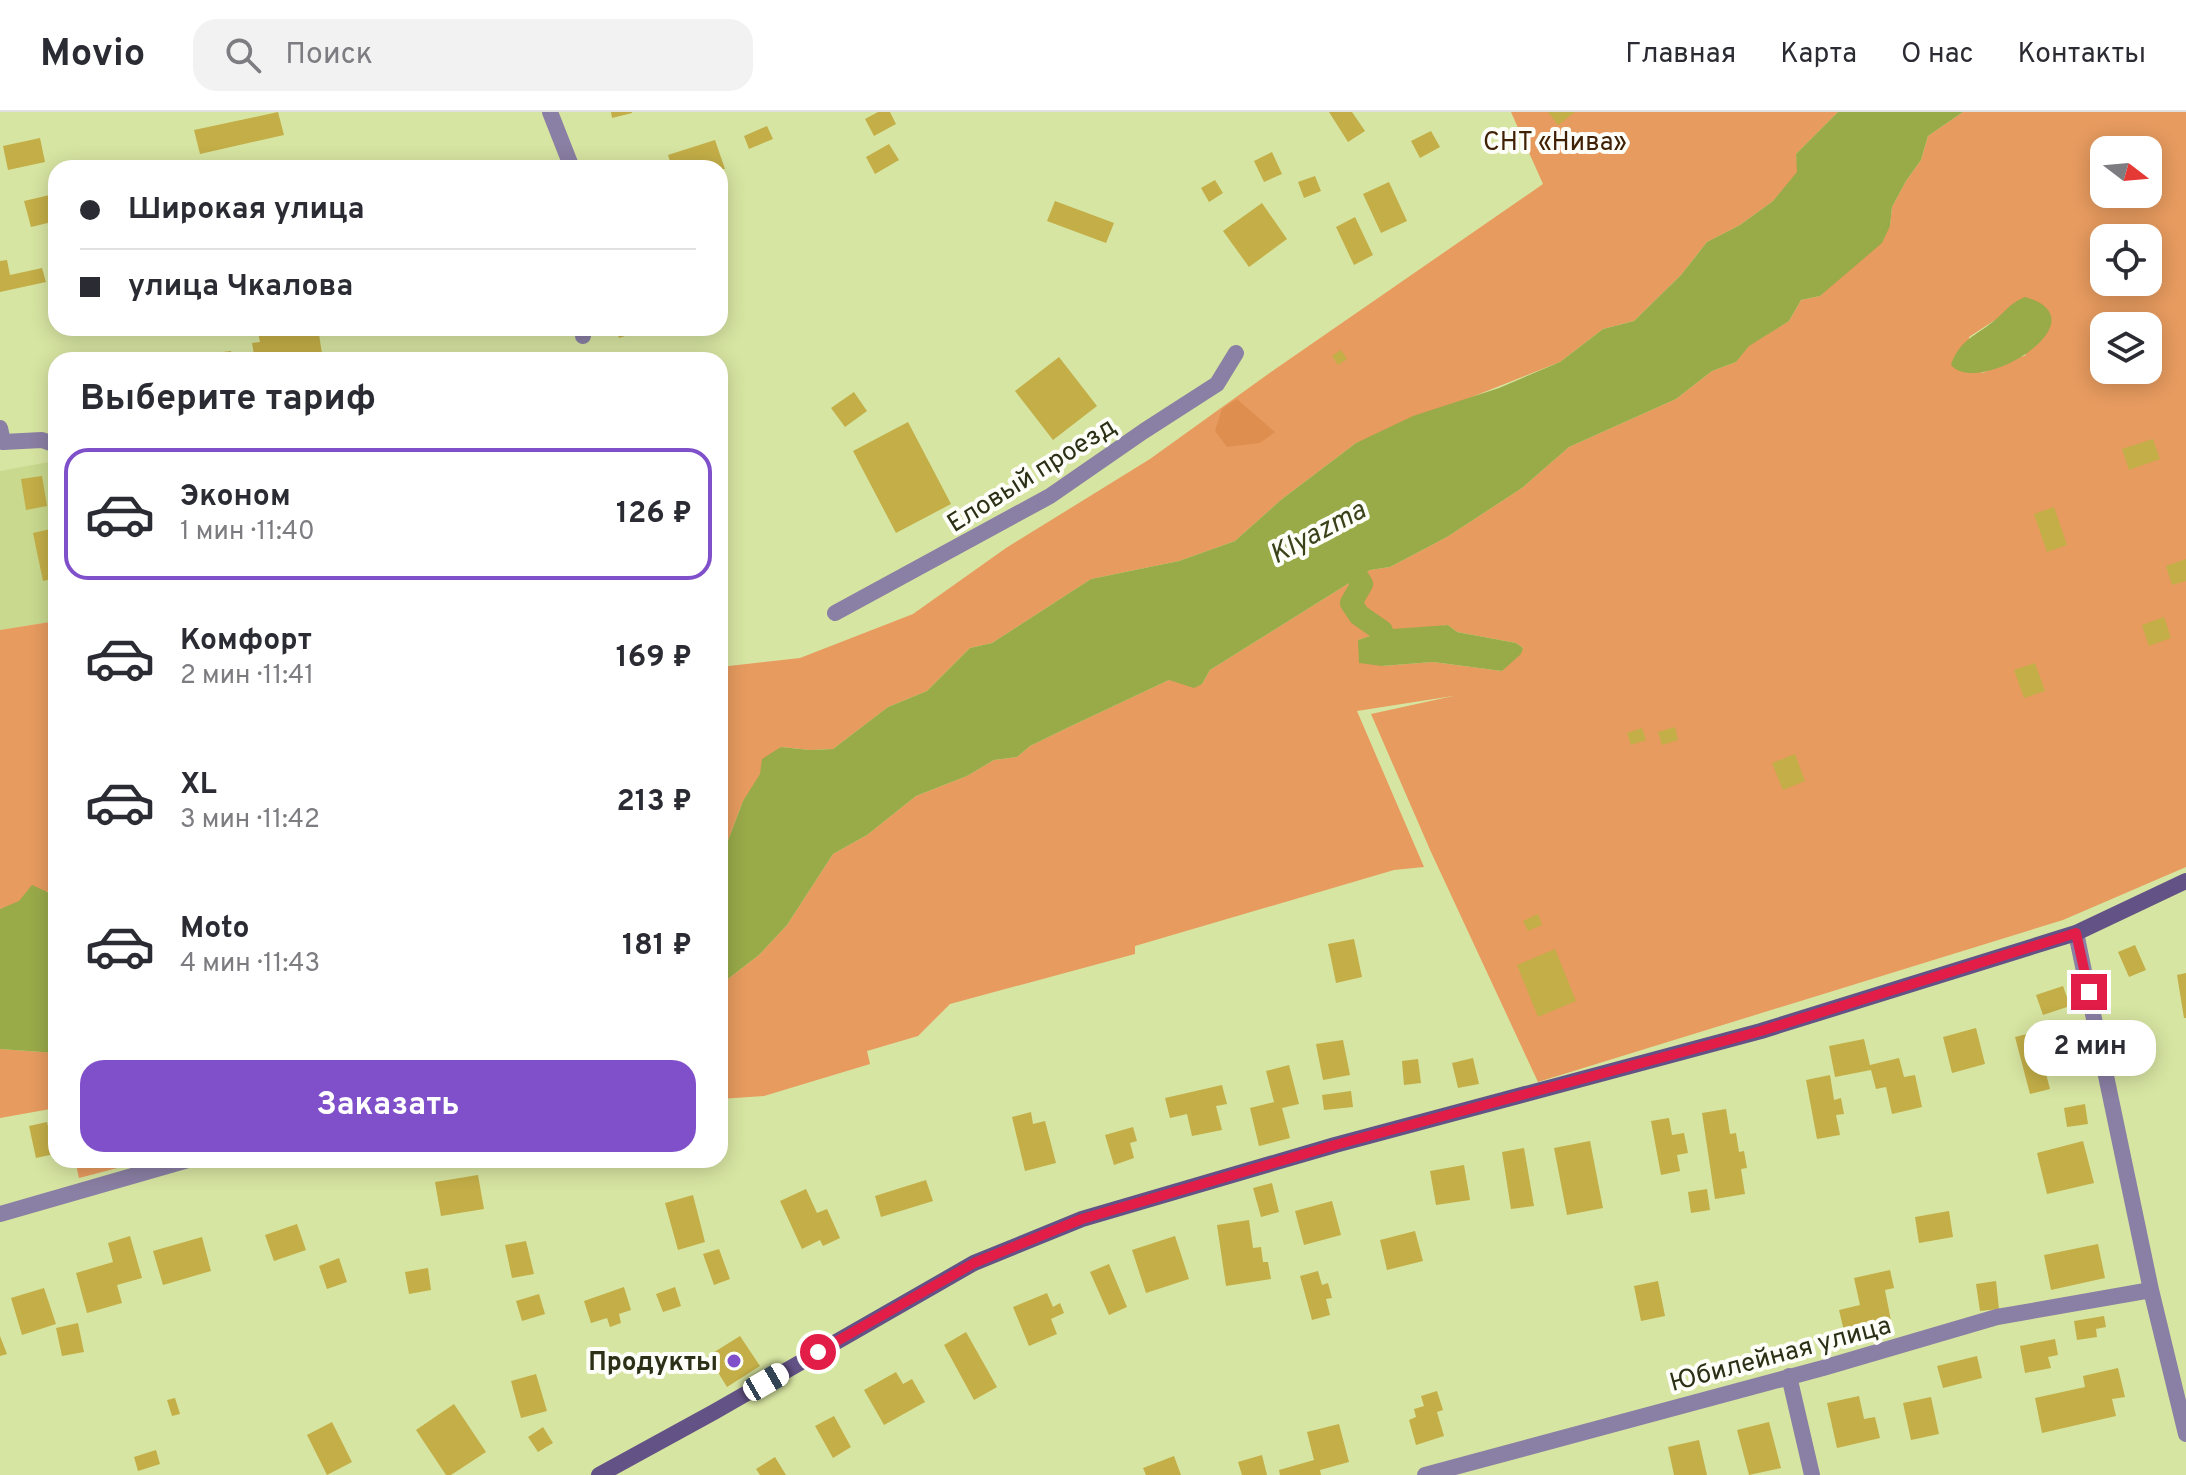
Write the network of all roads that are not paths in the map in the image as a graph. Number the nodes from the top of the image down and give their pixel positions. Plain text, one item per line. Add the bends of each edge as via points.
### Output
1 (550, 112) edge
2 (569, 160) edge
3 (1236, 353) dead end
4 (2, 435) edge
5 (48, 442) edge
6 (835, 613) dead end
7 (2186, 881) edge
8 (2076, 933) junction
9 (160, 1168) edge
10 (0, 1214) edge
11 (2151, 1290) junction
12 (1789, 1376) junction
13 (2186, 1434) edge
14 (599, 1475) edge
15 (1425, 1475) edge
16 (1812, 1475) edge

1 - 2 street
3 - 6 street, Еловый проезд via 1217,384 1050,496
4 - 5 street
7 - 8 street
8 - 11 street
8 - 14 street via 1761,1031 1082,1219 974,1263
9 - 10 street
11 - 12 street, Юбилейная улица via 1997,1317
11 - 13 street
12 - 15 street, Юбилейная улица
12 - 16 street

